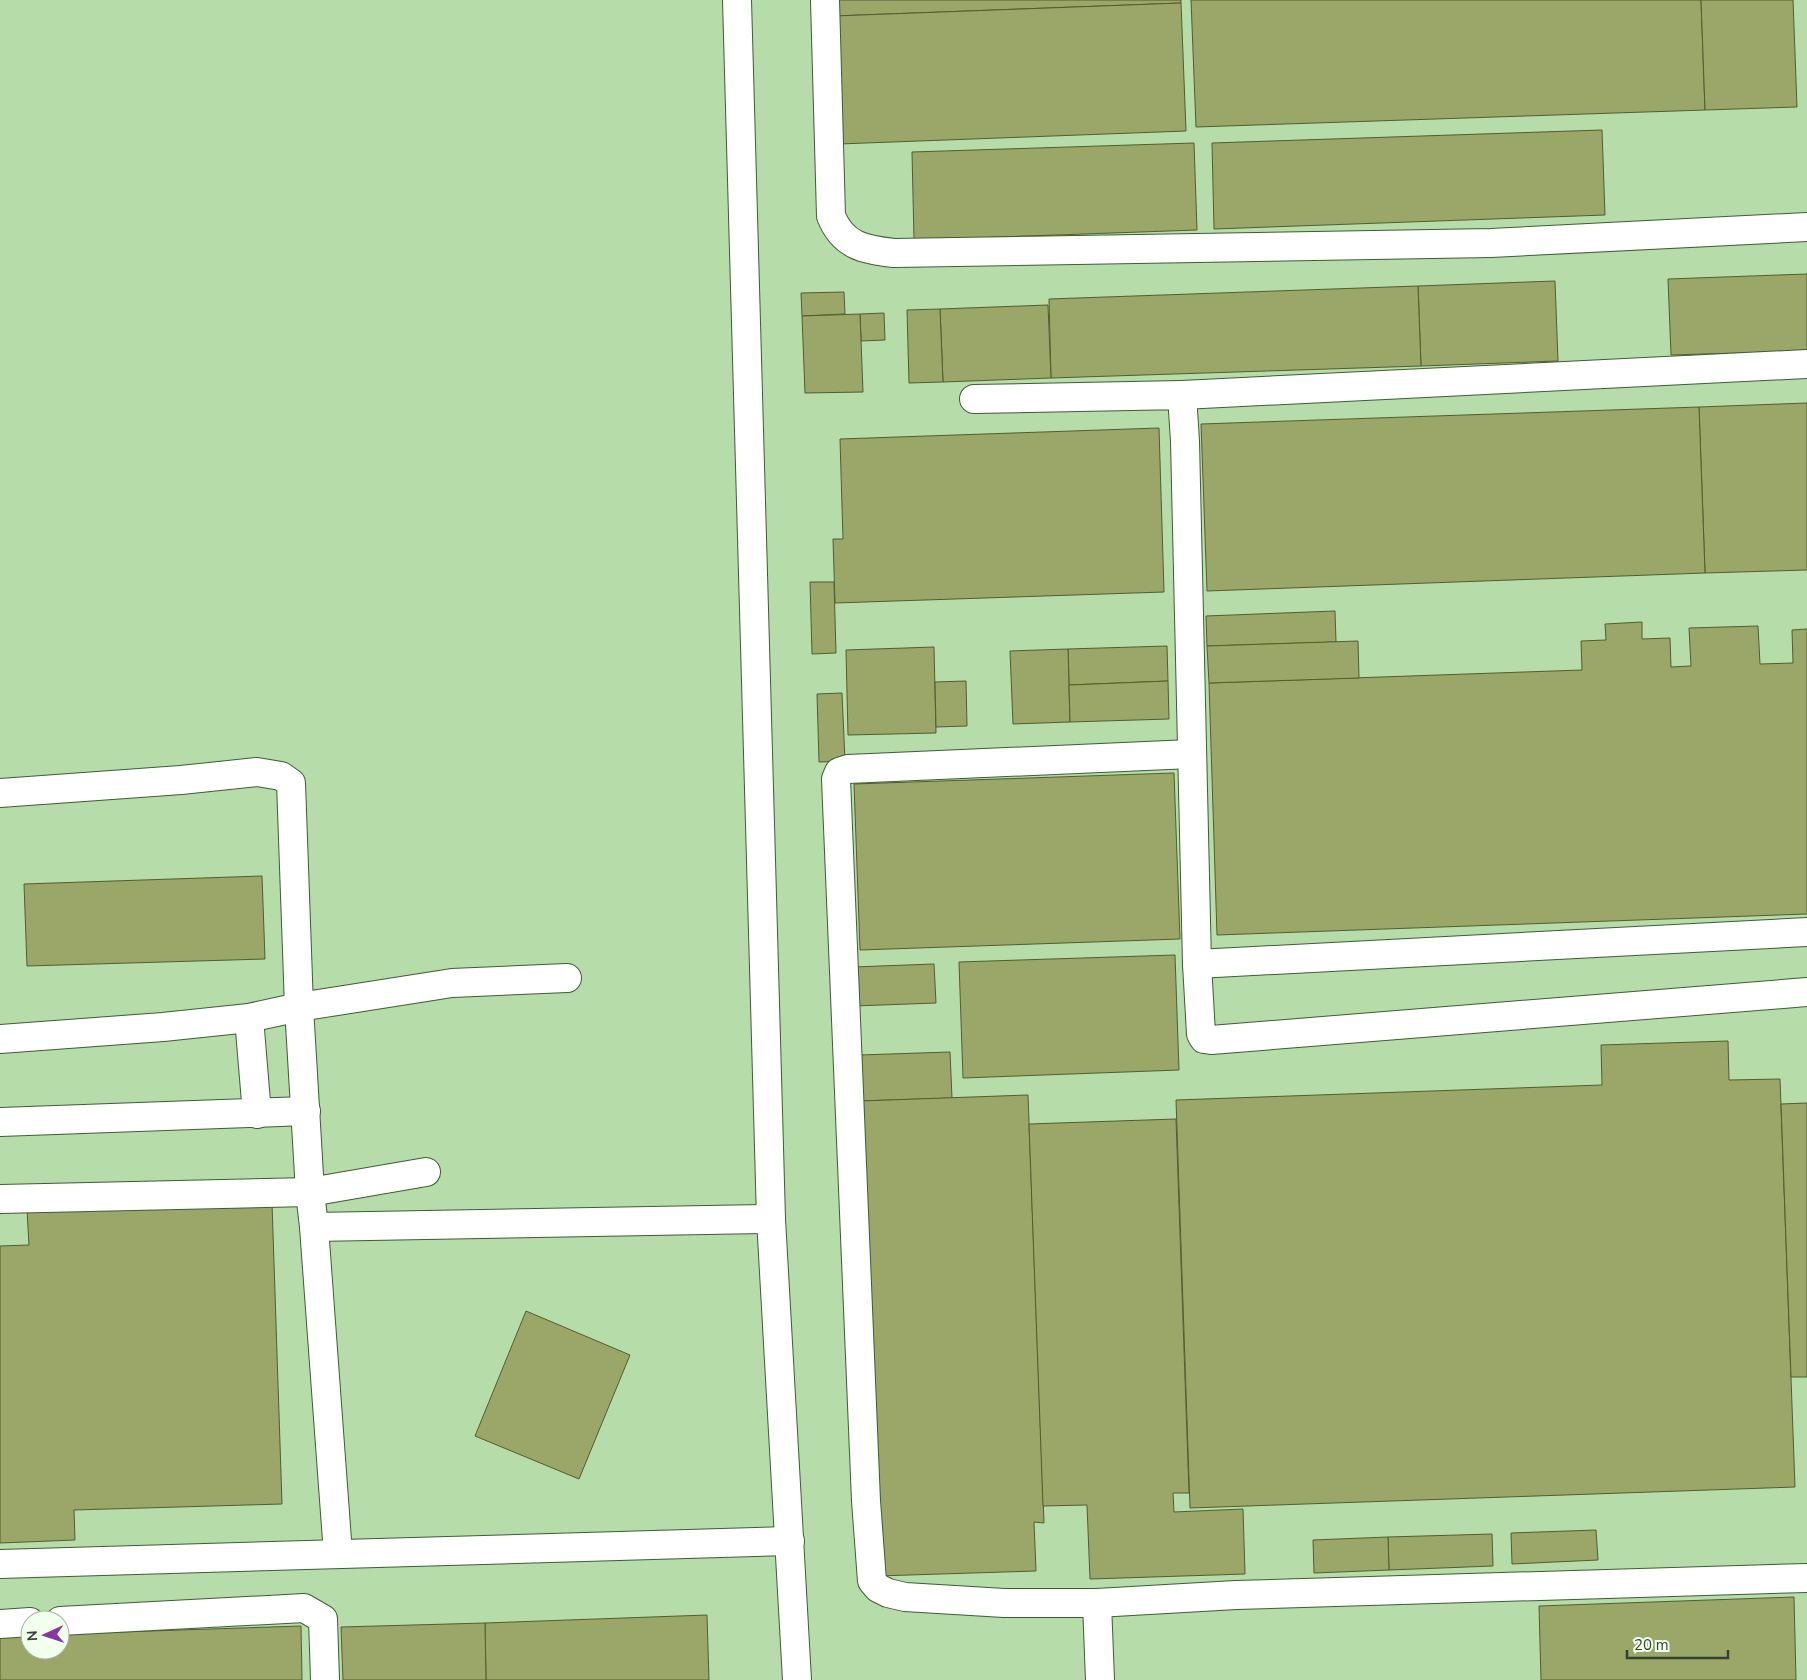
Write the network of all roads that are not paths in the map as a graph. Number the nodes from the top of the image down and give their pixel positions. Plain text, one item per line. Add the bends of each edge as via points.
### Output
1 (737, 0) edge
2 (825, 0) edge
3 (1807, 227) edge
4 (1807, 364) edge
5 (1182, 396) junction
6 (974, 399) dead end
7 (1191, 754) junction
8 (0, 793) edge
9 (1807, 932) edge
10 (1197, 964) junction
11 (567, 978) dead end
12 (1807, 992) edge
13 (299, 1007) junction
14 (249, 1018) junction
15 (0, 1039) edge
16 (306, 1112) junction
17 (257, 1114) junction
18 (0, 1122) edge
19 (426, 1172) dead end
20 (310, 1192) junction
21 (0, 1198) edge
22 (771, 1219) junction
23 (314, 1226) junction
24 (790, 1541) junction
25 (338, 1554) junction
26 (0, 1564) edge
27 (1807, 1578) edge
28 (1097, 1603) junction
29 (70, 1620) edge
30 (20, 1623) edge
31 (0, 1624) edge
32 (325, 1680) edge
33 (796, 1680) edge
34 (1100, 1680) edge

1 - 22 lane
2 - 3 lane via 831,216 846,239 866,250 894,253 1491,243
4 - 5 lane
5 - 6 lane
5 - 7 lane
7 - 10 lane
7 - 28 lane via 848,769 839,772 836,779 872,1581 888,1593 905,1597 1004,1603
8 - 13 lane via 257,772 281,776 290,782
9 - 10 lane
10 - 12 lane via 1202,1034 1204,1039 1211,1040
11 - 13 lane via 452,983
13 - 14 lane
13 - 16 lane
14 - 15 lane via 163,1028
14 - 17 lane
16 - 17 lane
16 - 20 lane
17 - 18 lane
19 - 20 lane
20 - 21 lane
20 - 23 lane
22 - 23 lane
22 - 24 lane
23 - 25 lane
24 - 25 lane
24 - 33 lane
25 - 26 lane
27 - 28 lane via 1236,1595
28 - 34 lane
29 - 32 lane via 304,1608 323,1619
30 - 31 lane

